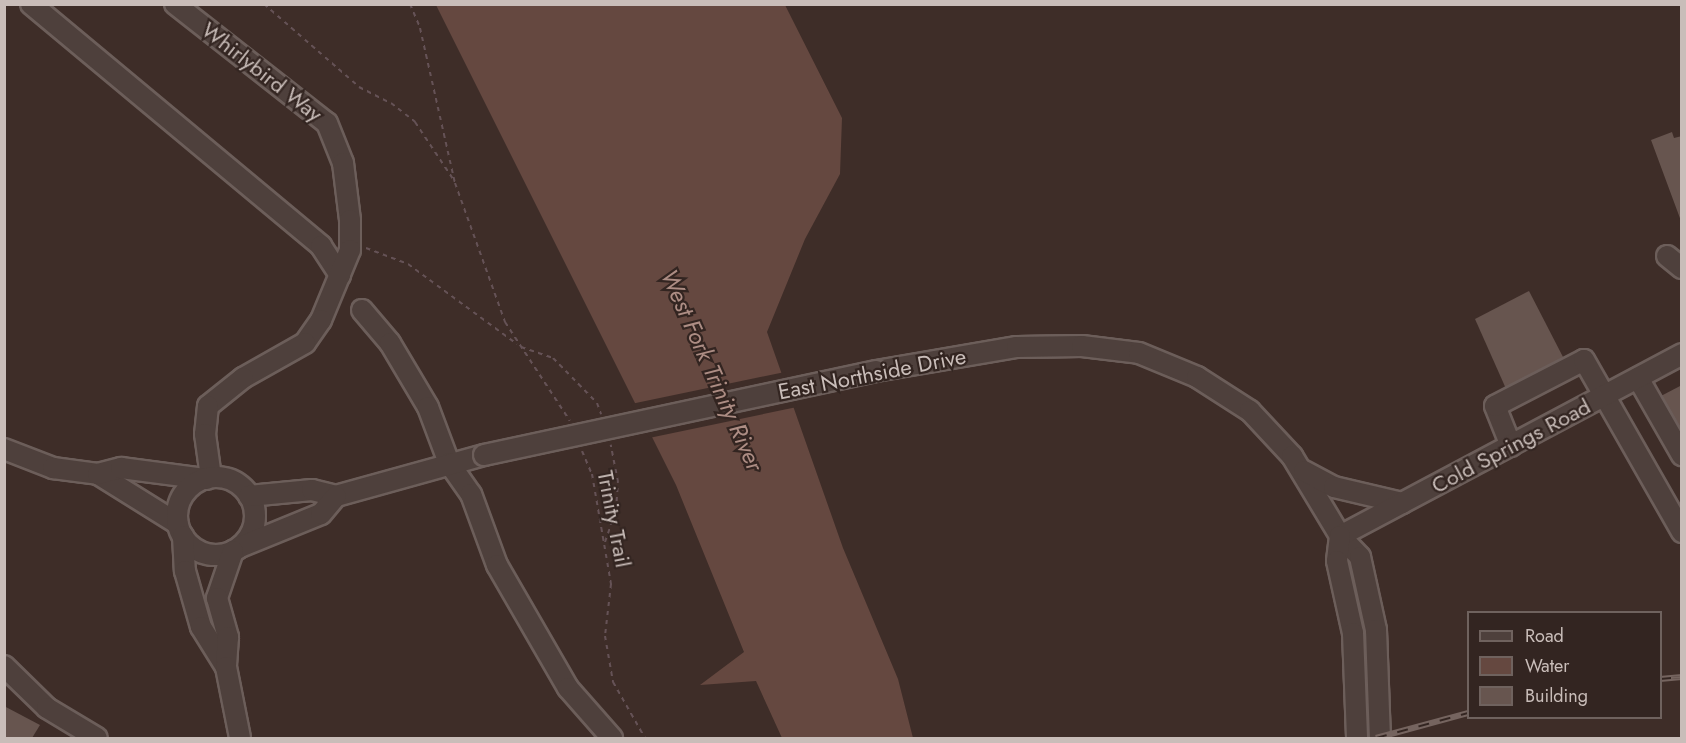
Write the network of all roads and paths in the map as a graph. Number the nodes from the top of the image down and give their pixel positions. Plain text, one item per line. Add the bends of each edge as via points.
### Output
1 (31, 4) edge
2 (175, 4) edge
3 (264, 4) edge
4 (410, 4) edge
5 (455, 183) junction
6 (350, 250) junction
7 (340, 275) junction
8 (362, 310) dead end
9 (520, 346) junction
10 (1682, 354) edge
11 (1638, 378) junction
12 (1602, 397) junction
13 (604, 424) dead end
14 (574, 430) dead end
15 (607, 434) dead end
16 (578, 441) dead end
17 (1511, 446) junction
18 (4, 449) edge
19 (1682, 455) edge
20 (449, 463) junction
21 (1302, 470) junction
22 (98, 474) junction
23 (209, 478) junction
24 (249, 496) junction
25 (336, 496) junction
26 (1402, 503) junction
27 (181, 530) junction
28 (1682, 532) edge
29 (1340, 536) junction
30 (604, 544) junction
31 (236, 549) junction
32 (4, 666) edge
33 (226, 667) junction
34 (94, 738) edge
35 (240, 738) edge
36 (612, 738) edge
37 (645, 738) edge
38 (1357, 738) edge
39 (1380, 738) edge

1 - 7 street via 321,246
2 - 6 street, Whirlybird Way via 327,123 348,186
3 - 5 path via 359,87 392,103 415,122
4 - 5 path via 420,28
5 - 9 path via 505,322
6 - 7 street, Whirlybird Way
6 - 9 path via 373,248 408,264
7 - 23 street, Whirlybird Way via 305,344 243,378 208,406 205,434
8 - 20 street via 414,382
9 - 13 path via 553,358 597,403
9 - 14 path
10 - 11 street, Cold Springs Road
11 - 12 street, Cold Springs Road
11 - 19 street
12 - 17 street, Cold Springs Road
12 - 17 street via 1584,360 1495,406
12 - 28 street
15 - 30 path via 618,482 616,510
16 - 30 path, Trinity Trail via 592,474
17 - 26 street, Cold Springs Road
18 - 22 street via 53,468
20 - 21 street, East Northside Drive, bridge via 876,371 1017,347 1082,346 1139,352 1197,377 1250,411
20 - 25 street, East Northside Drive
20 - 36 street via 471,494 497,565 568,688
21 - 26 street via 1334,487
21 - 29 street, East Northside Drive
22 - 23 street via 121,468
22 - 27 street
23 - 24 street via 236,482
23 - 27 street via 181,499
24 - 25 street, East Northside Drive via 312,490
24 - 31 street via 254,527
25 - 31 street, East Northside Drive via 321,514
26 - 29 street, Cold Springs Road
27 - 31 street via 203,552
27 - 33 street via 185,571 201,627
29 - 38 street via 1337,561 1353,633
29 - 39 street, East Northside Drive via 1360,557 1376,630
30 - 37 path, Trinity Trail via 611,584 605,636 613,682
31 - 33 street via 218,598 228,637
32 - 34 street via 47,708
33 - 35 street

